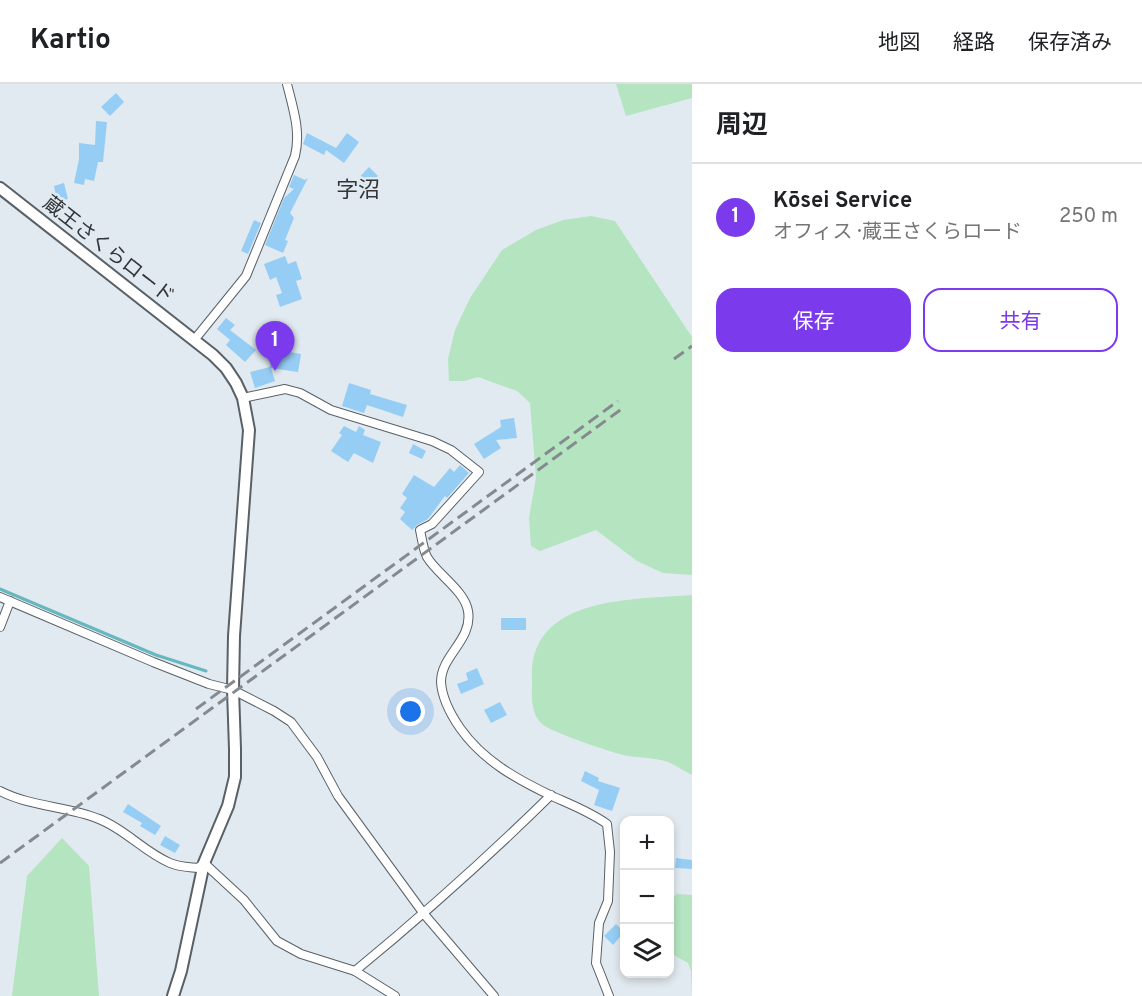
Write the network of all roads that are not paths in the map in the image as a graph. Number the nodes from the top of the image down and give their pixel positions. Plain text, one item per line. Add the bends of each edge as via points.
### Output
1 (287, 84) edge
2 (0, 188) edge
3 (195, 339) junction
4 (243, 398) junction
5 (0, 597) edge
6 (10, 601) junction
7 (0, 627) edge
8 (232, 690) junction
9 (0, 791) edge
10 (551, 795) junction
11 (204, 863) junction
12 (423, 914) junction
13 (355, 971) junction
14 (173, 996) edge
15 (395, 996) edge
16 (494, 996) edge
17 (609, 996) edge

1 - 3 street via 297,126 295,156 246,276
2 - 3 street, 蔵王さくらロード
3 - 4 street, 蔵王さくらロード via 226,368
4 - 8 street via 249,446
4 - 10 street via 285,389 300,393 331,410 432,441 479,472 432,524 420,530 427,557 463,600 468,612 466,632 444,665 443,694 453,718 481,754
5 - 6 street
6 - 7 street
6 - 8 street via 153,663
8 - 11 street via 235,777 228,806
8 - 12 street via 291,722 317,757 338,796
9 - 11 street via 16,799 97,818 173,864 198,868
10 - 12 street
10 - 17 street via 607,824 608,901 599,923 596,963
11 - 13 street via 244,900 277,941 301,954
11 - 14 street
12 - 13 street
12 - 16 street
13 - 15 street

